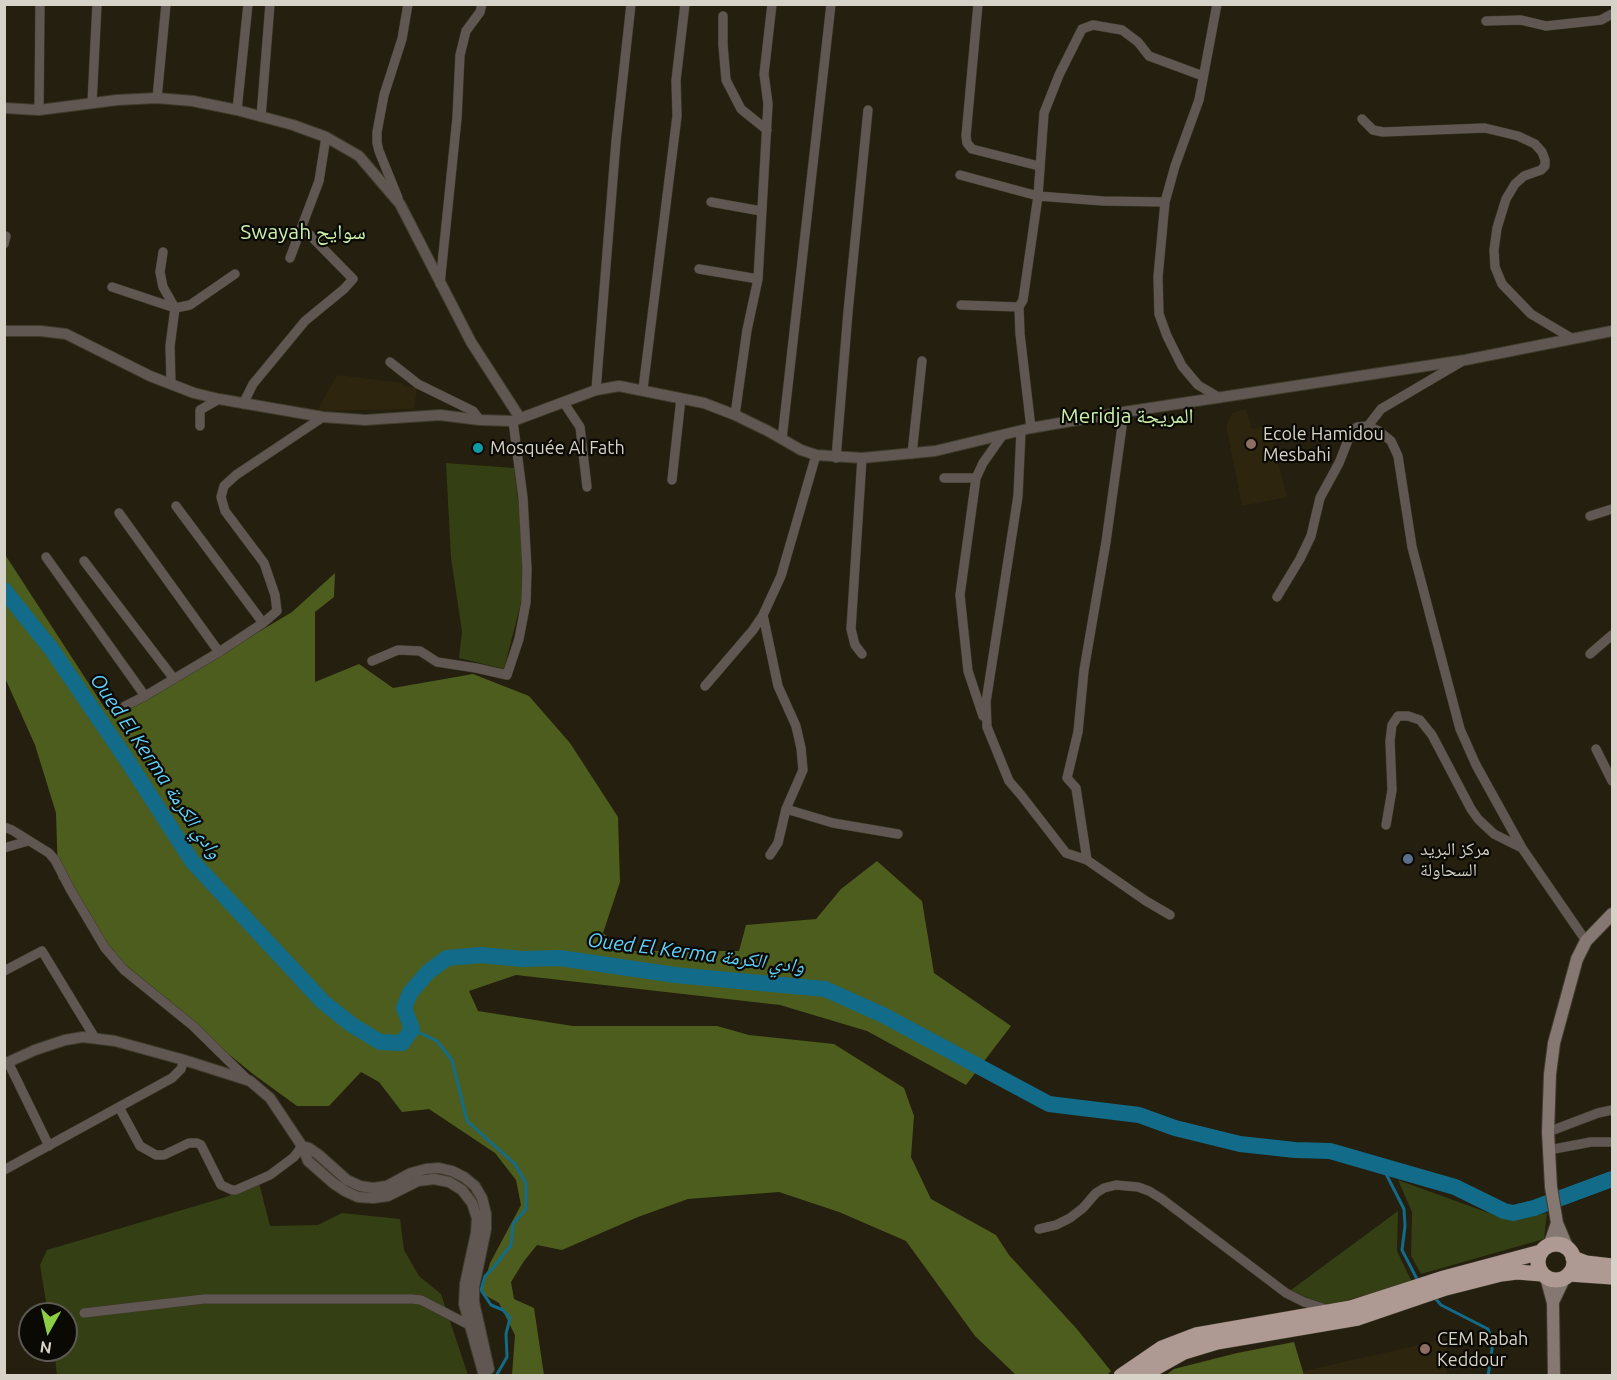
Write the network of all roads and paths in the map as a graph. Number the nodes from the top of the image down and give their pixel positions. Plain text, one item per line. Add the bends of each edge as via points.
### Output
1 (40, 4) edge
2 (98, 4) edge
3 (166, 4) edge
4 (248, 4) edge
5 (270, 4) edge
6 (408, 4) edge
7 (482, 4) edge
8 (631, 4) edge
9 (685, 4) edge
10 (772, 4) edge
11 (831, 4) edge
12 (978, 4) edge
13 (1217, 4) edge
14 (1612, 14) edge
15 (723, 16) dead end
16 (1486, 21) dead end
17 (1203, 76) junction
18 (157, 98) junction
19 (92, 102) junction
20 (4, 108) edge
21 (39, 110) junction
22 (237, 110) junction
23 (868, 110) dead end
24 (261, 117) junction
25 (1362, 119) dead end
26 (766, 130) junction
27 (326, 138) junction
28 (1039, 166) junction
29 (960, 175) dead end
30 (1038, 196) junction
31 (711, 202) dead end
32 (1166, 202) junction
33 (400, 204) junction
34 (761, 211) junction
35 (302, 227) junction
36 (164, 252) dead end
37 (290, 258) dead end
38 (699, 269) dead end
39 (235, 274) dead end
40 (758, 279) junction
41 (440, 284) junction
42 (112, 287) dead end
43 (961, 305) dead end
44 (176, 308) junction
45 (1020, 308) junction
46 (4, 331) edge
47 (1612, 331) edge
48 (1573, 339) junction
49 (1465, 360) junction
50 (922, 361) dead end
51 (390, 363) dead end
52 (171, 384) junction
53 (643, 389) junction
54 (596, 390) junction
55 (681, 398) junction
56 (1220, 398) junction
57 (219, 399) junction
58 (564, 403) junction
59 (243, 404) junction
60 (1124, 412) junction
61 (735, 415) junction
62 (323, 417) junction
63 (517, 419) junction
64 (480, 420) junction
65 (200, 426) dead end
66 (1368, 426) junction
67 (1026, 430) junction
68 (1002, 436) junction
69 (782, 438) junction
70 (912, 453) junction
71 (816, 455) junction
72 (836, 458) junction
73 (862, 458) junction
74 (944, 478) dead end
75 (976, 478) junction
76 (672, 480) dead end
77 (587, 488) dead end
78 (176, 506) dead end
79 (1612, 509) edge
80 (119, 513) dead end
81 (1590, 516) dead end
82 (46, 557) dead end
83 (84, 561) dead end
84 (1277, 597) dead end
85 (763, 615) junction
86 (263, 623) junction
87 (1612, 634) edge
88 (219, 652) junction
89 (862, 654) dead end
90 (1590, 654) dead end
91 (372, 661) dead end
92 (174, 679) junction
93 (705, 687) dead end
94 (145, 696) junction
95 (124, 706) dead end
96 (987, 727) junction
97 (1596, 749) dead end
98 (1612, 781) edge
99 (786, 809) junction
100 (1386, 825) dead end
101 (4, 827) edge
102 (898, 834) dead end
103 (28, 841) junction
104 (4, 848) edge
105 (1522, 848) junction
106 (770, 855) dead end
107 (1087, 860) junction
108 (1612, 914) edge
109 (1170, 915) dead end
110 (1586, 941) junction
111 (4, 971) edge
112 (95, 1038) junction
113 (184, 1060) junction
114 (6, 1063) edge
115 (250, 1081) junction
116 (119, 1107) junction
117 (1612, 1110) edge
118 (1548, 1132) junction
119 (1612, 1142) edge
120 (49, 1146) junction
121 (302, 1146) junction
122 (1549, 1150) junction
123 (4, 1170) edge
124 (1557, 1223) junction
125 (1039, 1229) dead end
126 (1545, 1249) junction
127 (1570, 1253) junction
128 (1612, 1266) edge
129 (1544, 1275) junction
130 (1567, 1276) junction
131 (1612, 1277) edge
132 (1445, 1283) junction
133 (1412, 1295) junction
134 (1553, 1304) junction
135 (1334, 1311) junction
136 (84, 1313) dead end
137 (469, 1325) junction
138 (481, 1330) junction
139 (484, 1376) edge
140 (491, 1376) edge
141 (1121, 1376) edge
142 (1141, 1376) edge
143 (1554, 1376) edge

1 - 21 street
2 - 19 street
3 - 18 street
4 - 22 street
5 - 24 street
6 - 33 street via 402,39 384,95 377,143
7 - 41 street via 466,31 460,56 458,118
8 - 54 street
9 - 53 street via 676,80 676,127
10 - 26 street via 764,74
11 - 69 street
12 - 28 street via 967,143 972,149
13 - 17 street
14 - 16 street via 1601,20 1546,26 1521,20
15 - 26 street via 726,80 741,109
17 - 28 street via 1149,56 1122,30 1093,25 1082,29 1044,114
17 - 32 street
18 - 19 street
18 - 22 street
19 - 21 street
20 - 21 street
22 - 24 street
23 - 72 street
24 - 27 street
25 - 48 street via 1373,130 1383,132 1485,128 1535,144 1542,152 1545,166 1524,176 1506,199 1497,228 1495,267 1502,284 1531,314
26 - 34 street
27 - 33 street via 359,156
27 - 35 street via 320,181
28 - 30 street
29 - 30 street
30 - 32 street
30 - 45 street
31 - 34 street
32 - 56 street via 1158,277 1159,314 1182,366 1198,384
33 - 41 street
34 - 40 street
35 - 37 street
35 - 59 street via 353,279 306,321 253,384
36 - 44 street via 162,287
38 - 40 street
39 - 44 street via 190,305
40 - 61 street
41 - 63 street
42 - 44 street
43 - 45 street
44 - 52 street via 170,346
45 - 67 street
46 - 52 street via 66,334
47 - 48 street
48 - 49 street
49 - 56 street
49 - 66 street via 1381,409
50 - 70 street
51 - 64 street via 418,384 472,411
52 - 57 street
53 - 54 street via 618,386
53 - 55 street
54 - 58 street
55 - 61 street
55 - 76 street
56 - 60 street
57 - 59 street
57 - 65 street via 200,411
58 - 63 street
58 - 77 street via 580,427
59 - 62 street
60 - 67 street
60 - 107 street via 1078,732 1067,778 1076,788
61 - 69 street
62 - 64 street via 364,420 440,415
62 - 86 street via 236,475 224,486 220,497 225,511 264,563 275,595 277,611
63 - 64 street
63 - 91 street via 526,602 507,675 437,662 420,651 398,650
66 - 84 street via 1352,430 1320,498 1311,536
66 - 105 street via 1391,441 1398,456 1412,547 1460,729
67 - 68 street
67 - 96 street via 986,702
68 - 70 street
68 - 75 street
69 - 71 street
70 - 73 street
71 - 72 street
71 - 85 street via 781,576
72 - 73 street
73 - 89 street via 850,629
74 - 75 street
75 - 96 street via 960,595 968,671
78 - 86 street
79 - 81 street
80 - 88 street
82 - 94 street
83 - 92 street
85 - 93 street
85 - 99 street via 778,686 801,748 803,770
86 - 88 street
87 - 90 street
88 - 92 street
92 - 94 street
94 - 95 street
96 - 107 street via 1008,781 1066,853
97 - 98 street
99 - 102 street via 833,823
99 - 106 street via 778,843
100 - 105 street via 1392,790 1392,725 1398,716 1408,716 1420,720 1432,735 1478,819 1494,834
101 - 103 street
103 - 104 street
103 - 115 street via 56,860 105,948 123,970 192,1025
105 - 110 street
107 - 109 street
108 - 110 main road
110 - 118 main road via 1577,959 1554,1043
111 - 112 street via 42,951
112 - 113 street
112 - 114 street via 65,1040
113 - 115 street
113 - 116 street via 172,1078
114 - 120 street
115 - 121 street via 270,1098
116 - 120 street
116 - 121 street via 140,1146 164,1155 189,1143 201,1144 222,1185 232,1190 270,1175
117 - 118 street
118 - 122 main road
119 - 122 street
120 - 123 street
121 - 137 street via 308,1161 333,1183 358,1197 388,1196 418,1181 434,1179 462,1190 477,1218 464,1294
121 - 138 street via 360,1186 387,1186 411,1173 439,1168 464,1177 475,1186 486,1214 474,1287
122 - 124 main road
124 - 126 main road
124 - 127 main road
125 - 135 street via 1070,1218 1104,1188 1116,1185 1149,1191 1293,1297
126 - 127 highway via 1559,1245
126 - 129 highway via 1538,1261
126 - 132 highway
127 - 128 highway via 1586,1263
127 - 130 highway via 1573,1266
129 - 130 highway via 1555,1280
129 - 132 highway via 1509,1273
129 - 134 main road
130 - 131 highway
130 - 134 main road
132 - 133 highway
133 - 135 highway
133 - 142 highway via 1358,1318 1200,1347
134 - 143 main road
135 - 141 highway via 1196,1335 1155,1352
136 - 137 street via 204,1299 412,1299
137 - 138 street
137 - 139 street
138 - 140 street

